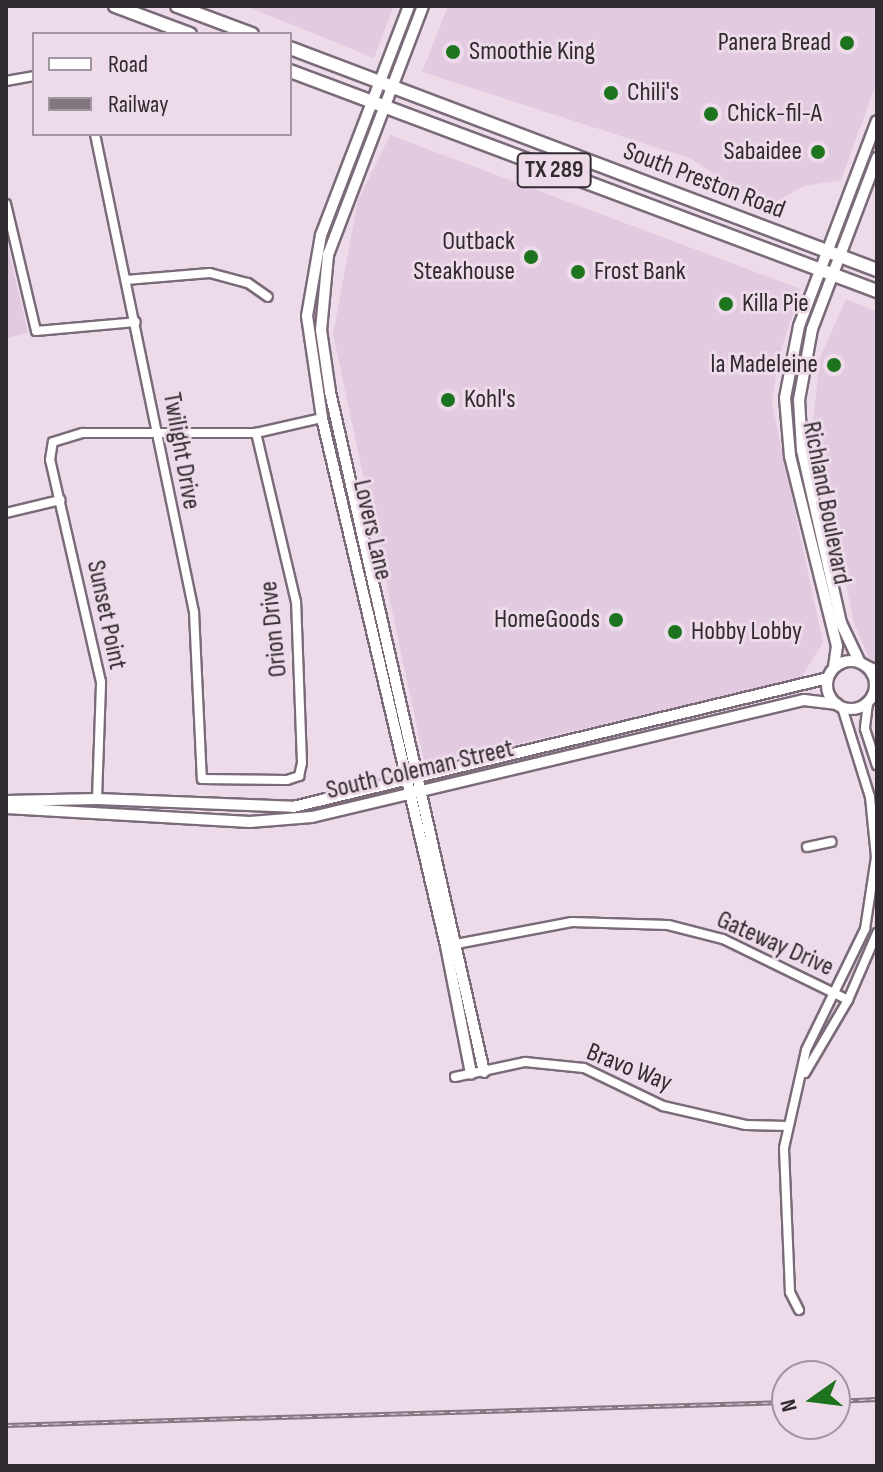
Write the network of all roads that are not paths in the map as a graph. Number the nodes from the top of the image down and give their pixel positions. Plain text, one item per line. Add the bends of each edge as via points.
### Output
1 (115, 6) edge
2 (177, 6) edge
3 (409, 6) edge
4 (423, 6) edge
5 (185, 32) edge
6 (247, 32) edge
7 (292, 49) edge
8 (292, 72) edge
9 (32, 76) edge
10 (6, 81) edge
11 (386, 85) junction
12 (379, 104) junction
13 (877, 121) edge
14 (95, 136) edge
15 (877, 158) edge
16 (6, 204) edge
17 (833, 254) junction
18 (820, 270) junction
19 (877, 270) edge
20 (833, 274) junction
21 (126, 280) junction
22 (877, 291) edge
23 (268, 297) dead end
24 (136, 322) junction
25 (336, 416) junction
26 (322, 418) junction
27 (157, 433) junction
28 (256, 433) junction
29 (60, 500) junction
30 (6, 513) edge
31 (825, 548) junction
32 (812, 552) junction
33 (378, 630) junction
34 (867, 666) edge
35 (831, 672) junction
36 (873, 697) edge
37 (749, 700) junction
38 (839, 706) junction
39 (752, 714) junction
40 (577, 740) junction
41 (580, 755) junction
42 (877, 765) edge
43 (202, 779) joint
44 (412, 779) junction
45 (416, 793) junction
46 (97, 799) junction
47 (6, 801) edge
48 (6, 808) edge
49 (96, 813) junction
50 (831, 842) dead end
51 (807, 847) dead end
52 (877, 933) edge
53 (452, 945) junction
54 (837, 994) junction
55 (848, 1000) junction
56 (484, 1072) junction
57 (805, 1073) junction
58 (471, 1074) junction
59 (455, 1077) dead end
60 (788, 1126) junction
61 (799, 1310) dead end

1 - 5 main road
2 - 6 main road
3 - 11 street, Lovers Lane
4 - 11 street, Lovers Lane
7 - 11 main road, South Preston Road / TX 289
8 - 12 main road, South Preston Road / TX 289
9 - 10 street
11 - 12 street, Lovers Lane
11 - 17 main road, South Preston Road / TX 289
12 - 18 main road, South Preston Road / TX 289
12 - 25 street, Lovers Lane via 328,255 321,293 324,361
12 - 26 street, Lovers Lane via 314,262 307,316
13 - 17 street, Richland Boulevard
14 - 21 street, Twilight Drive
15 - 17 street, Richland Boulevard
16 - 24 street via 36,331
17 - 18 street, Richland Boulevard
17 - 19 main road, South Preston Road / TX 289
17 - 20 street, Richland Boulevard
18 - 20 main road, South Preston Road / TX 289
18 - 32 street, Richland Boulevard via 796,334 785,398 790,456
20 - 22 main road, South Preston Road / TX 289
20 - 31 street, Richland Boulevard via 806,350 799,400 802,450
21 - 23 street via 210,273 248,283
21 - 24 street, Twilight Drive
24 - 27 street, Twilight Drive
25 - 26 street
25 - 33 street, Lovers Lane
26 - 28 street
26 - 33 street, Lovers Lane
27 - 28 street
27 - 29 street, Sunset Point via 83,433 53,442 50,460
27 - 43 street, Twilight Drive via 194,612
28 - 43 street, Orion Drive via 296,602 302,712 299,776
29 - 30 street
29 - 46 street, Sunset Point via 101,682
31 - 32 street
31 - 34 street, Richland Boulevard via 841,623
32 - 35 street, Richland Boulevard via 837,646
33 - 44 street, Lovers Lane
34 - 35 street
34 - 36 street via 875,680
35 - 37 street, South Coleman Street
35 - 38 street via 827,691
36 - 38 street
36 - 42 street via 865,729
37 - 39 street
37 - 40 street, South Coleman Street
38 - 39 street, South Coleman Street via 804,700
38 - 54 street via 870,797 876,847 865,929
39 - 41 street, South Coleman Street
40 - 41 street
40 - 44 street, South Coleman Street
41 - 45 street, South Coleman Street
44 - 45 street, Lovers Lane
44 - 46 street, South Coleman Street via 293,807
45 - 49 street, South Coleman Street via 312,817 250,822
45 - 53 street, Lovers Lane
46 - 47 street, South Coleman Street
46 - 49 street
48 - 49 street, South Coleman Street
50 - 51 street
52 - 55 street
53 - 54 street, Gateway Drive via 572,922 668,925 723,939
53 - 56 street, Lovers Lane
53 - 58 street, Lovers Lane
54 - 55 street, Gateway Drive
54 - 57 street via 806,1050
55 - 57 street
56 - 58 street, Bravo Way
56 - 60 street, Bravo Way via 525,1062 584,1068 663,1106 746,1125
57 - 60 street
58 - 59 street, Bravo Way
60 - 61 street via 784,1148 790,1292

